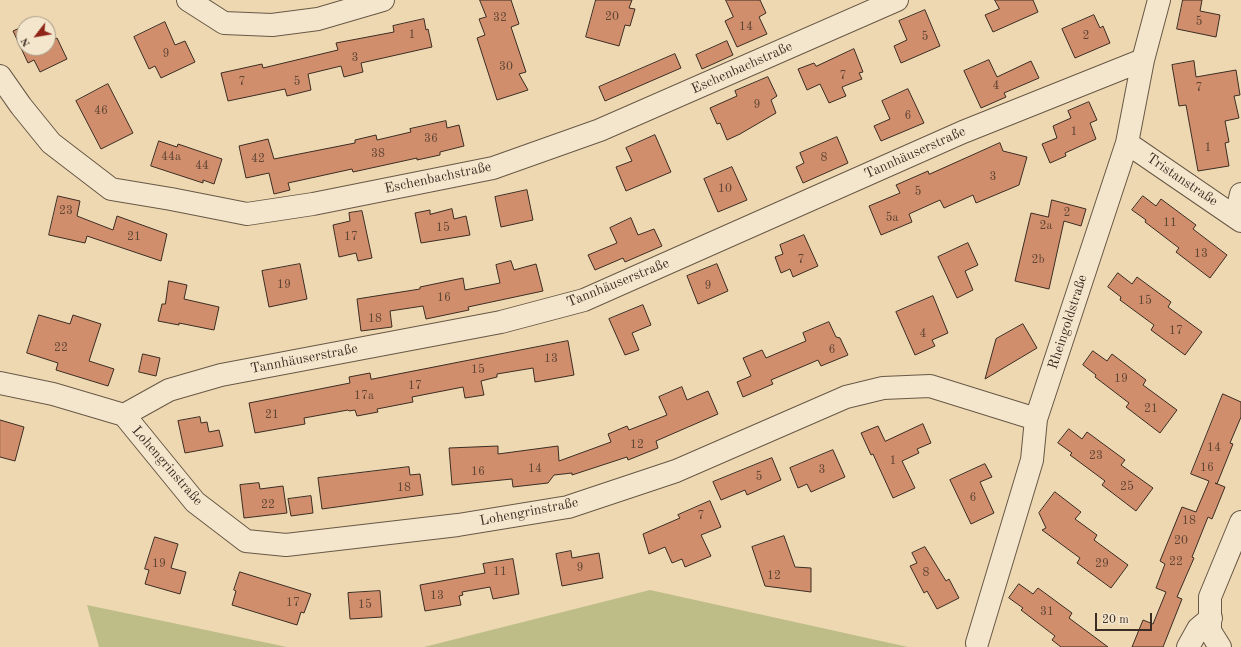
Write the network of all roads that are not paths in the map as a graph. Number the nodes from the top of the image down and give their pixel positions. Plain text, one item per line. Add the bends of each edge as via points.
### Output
1 (188, 0) edge
2 (383, 0) edge
3 (897, 0) edge
4 (1159, 0) edge
5 (1143, 60) junction
6 (0, 76) edge
7 (1127, 143) junction
8 (1241, 194) edge
9 (1238, 219) edge
10 (0, 383) edge
11 (124, 415) junction
12 (1036, 419) junction
13 (1241, 522) edge
14 (1210, 618) junction
15 (977, 643) dead end
16 (1188, 647) edge
17 (1220, 647) edge

1 - 2 street via 224,23 272,25 318,19
3 - 6 street, Eschenbachstraße via 600,130 493,168 313,204 247,214 111,189 51,143
4 - 5 street, Rheingoldstraße
5 - 7 street, Rheingoldstraße
5 - 11 street, Tannhäuserstraße via 963,132 584,300 501,322 221,375 169,390
7 - 9 street, Tristanstraße
7 - 12 street, Rheingoldstraße
8 - 9 street, Tristanstraße
10 - 11 street via 53,394
11 - 12 street, Lohengrinstraße via 195,502 246,541 286,545 458,525 568,507 676,471 846,397 883,388 930,386
12 - 15 street, Rheingoldstraße via 1032,460
13 - 14 street via 1210,597
14 - 16 street via 1198,629
14 - 17 street via 1210,631

